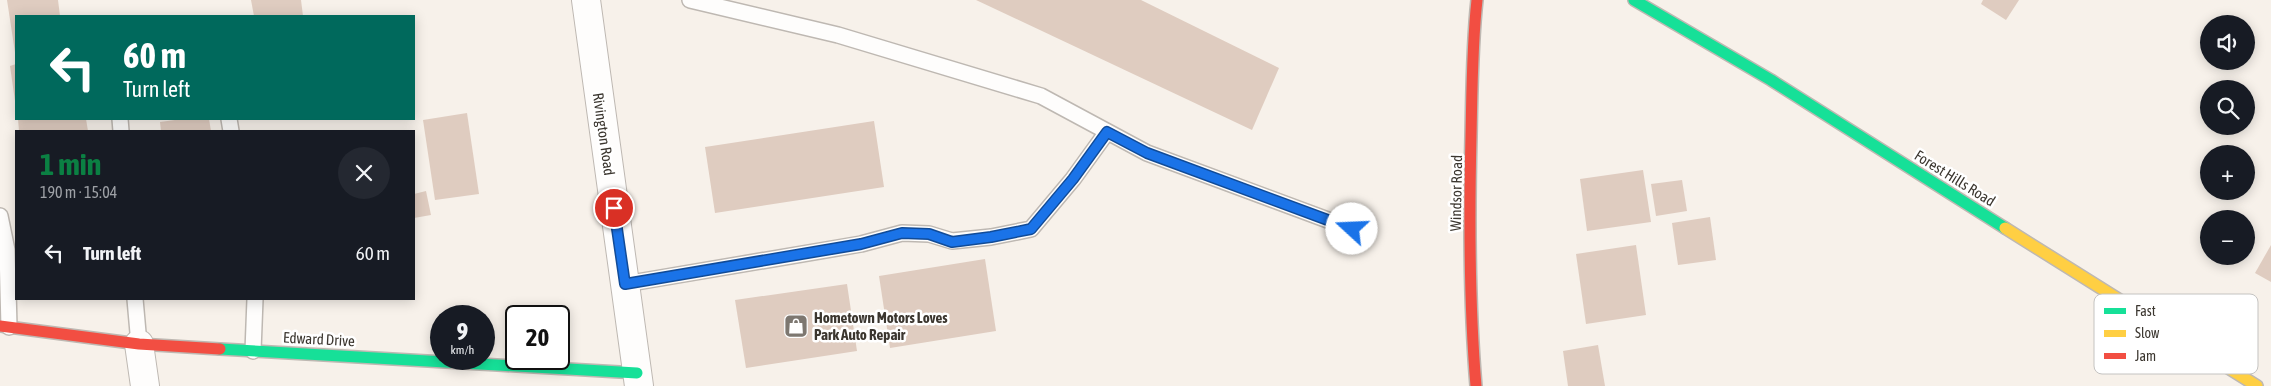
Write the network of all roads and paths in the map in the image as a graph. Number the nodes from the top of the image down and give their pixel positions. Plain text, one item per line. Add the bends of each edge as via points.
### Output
1 (586, 0) edge
2 (690, 0) edge
3 (1476, 0) edge
4 (1634, 0) edge
5 (1107, 132) junction
6 (0, 216) edge
7 (1352, 229) dead end
8 (11, 250) edge
9 (625, 284) junction
10 (2111, 294) edge
11 (135, 300) edge
12 (255, 300) edge
13 (5, 326) edge
14 (139, 344) junction
15 (253, 351) junction
16 (2238, 374) edge
17 (638, 379) edge
18 (145, 386) edge
19 (1476, 386) edge
20 (2257, 386) edge

1 - 9 street, Rivington Road
2 - 5 lane via 838,35 1041,96
3 - 19 street, Windsor Road via 1470,268
4 - 10 street, Forest Hills Road via 1771,80
5 - 7 lane via 1147,153
5 - 9 lane via 1031,229 952,242 929,234 902,233 861,244
6 - 8 lane
8 - 13 lane
9 - 17 street, Rivington Road
11 - 14 lane
12 - 15 lane
13 - 14 street, Edward Drive
14 - 15 street, Edward Drive
14 - 18 street
15 - 17 street, Edward Drive
16 - 20 street, Forest Hills Road

